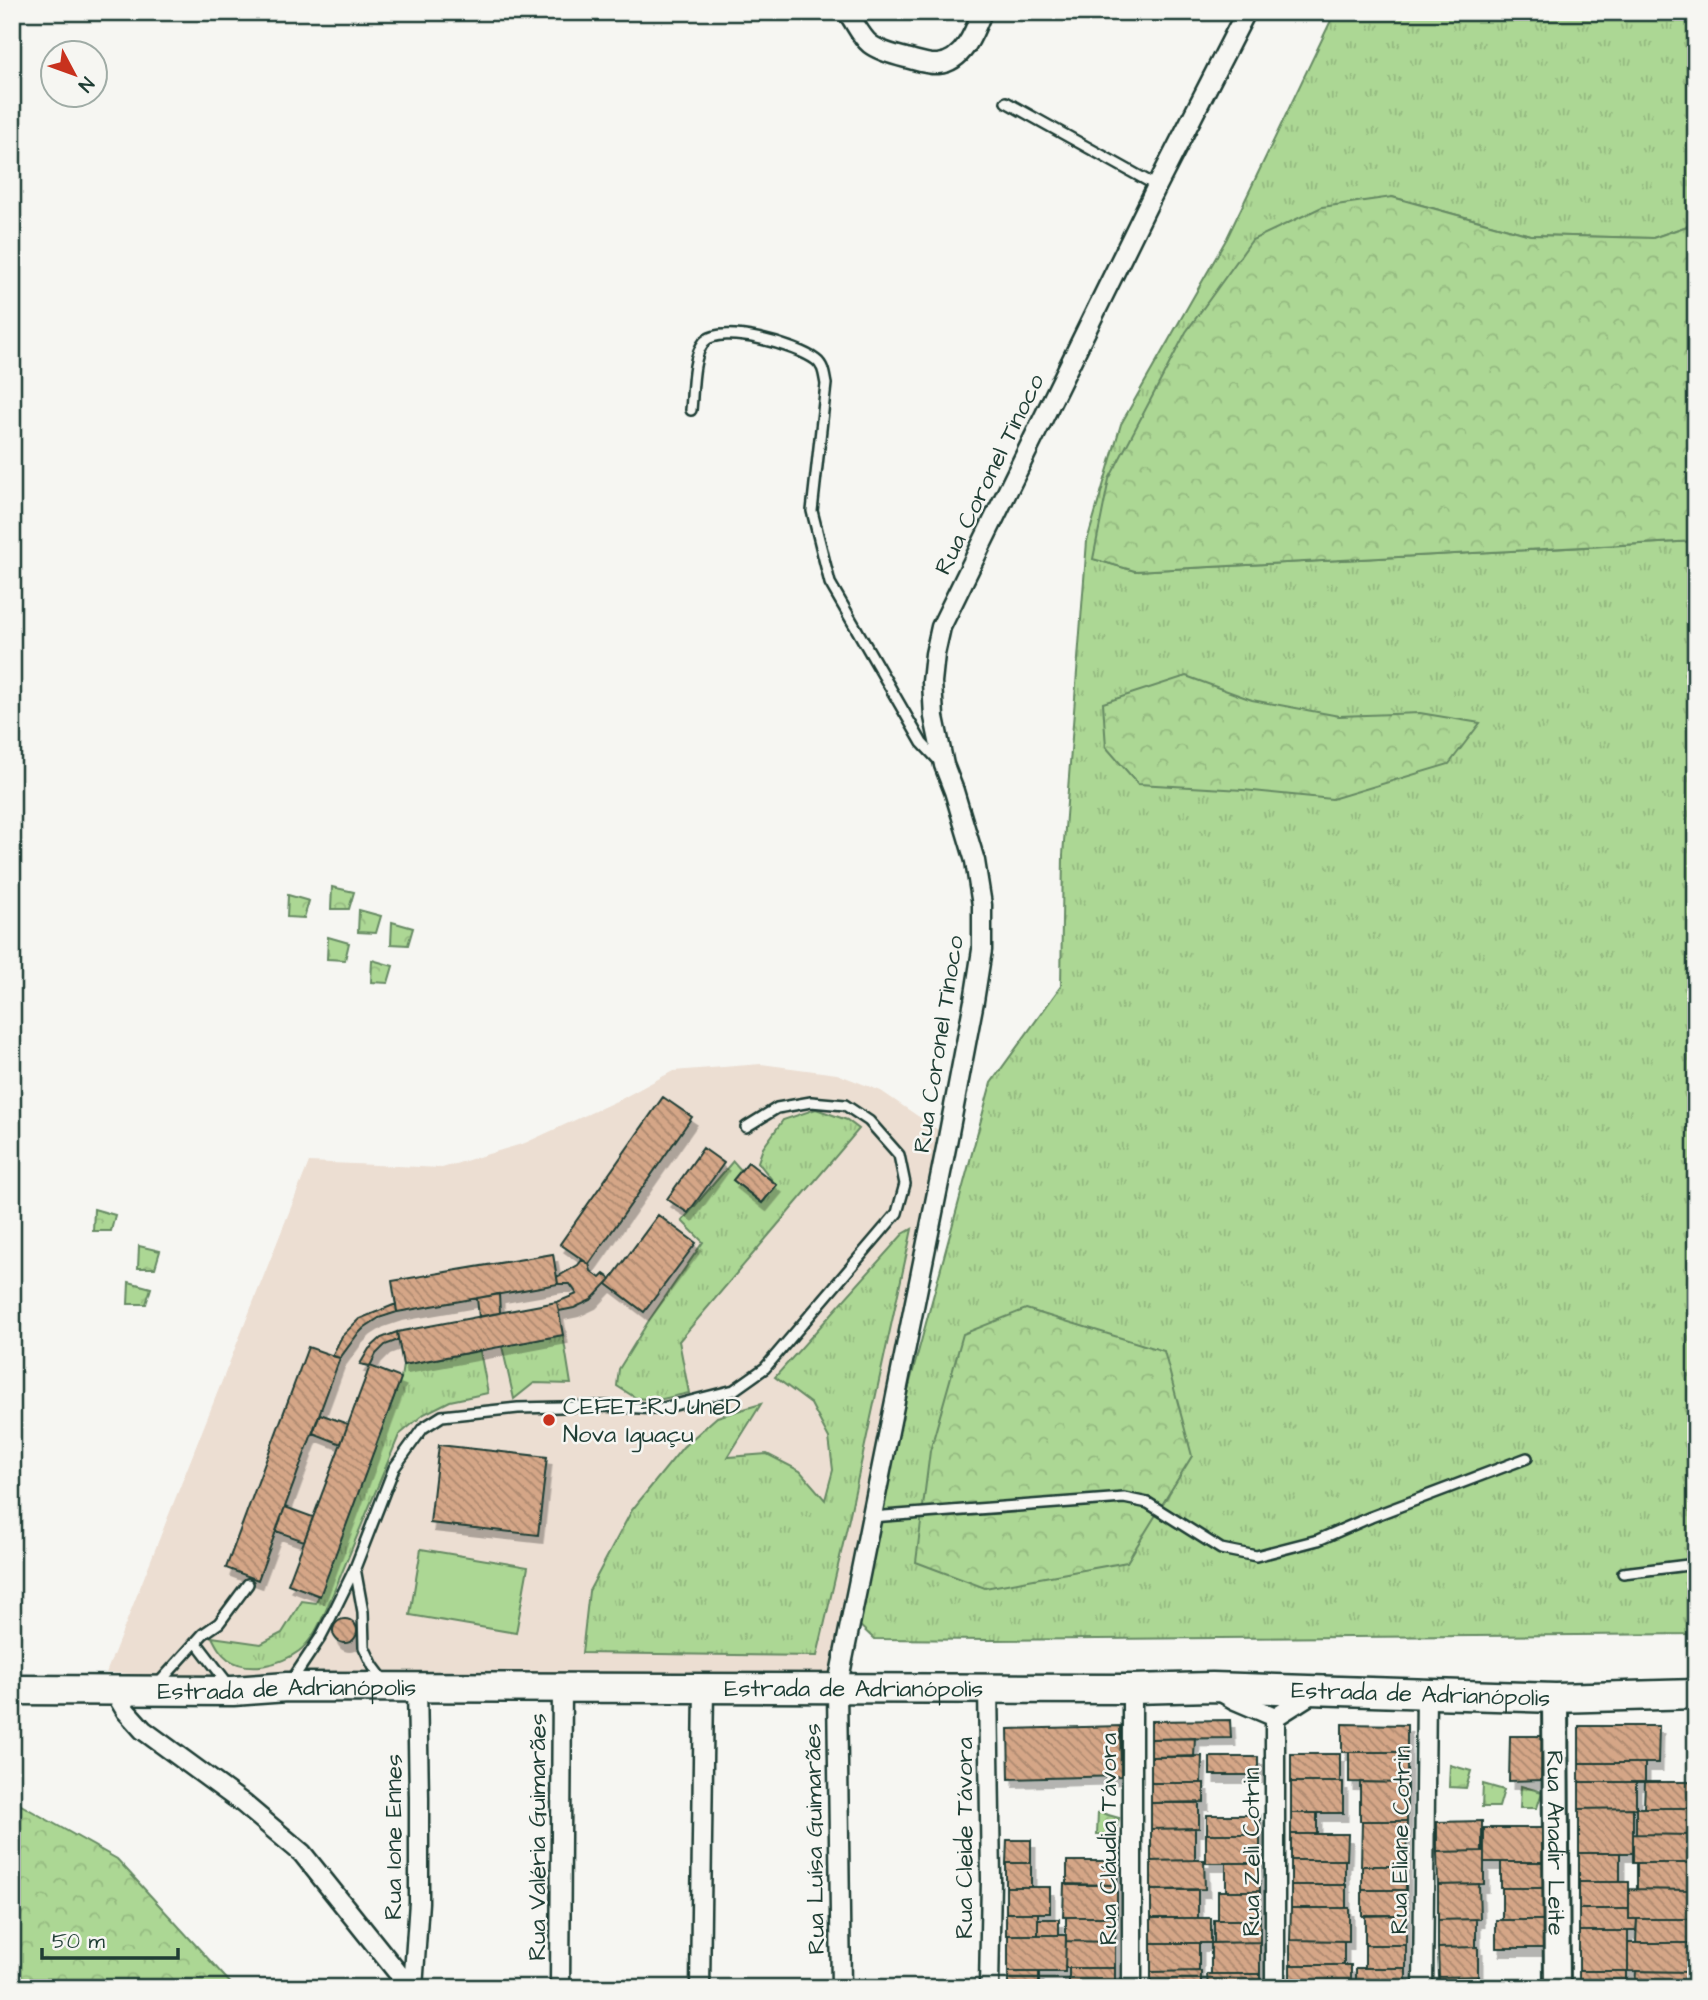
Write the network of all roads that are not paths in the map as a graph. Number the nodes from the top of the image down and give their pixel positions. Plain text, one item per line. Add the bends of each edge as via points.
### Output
1 (847, 12) edge
2 (982, 12) edge
3 (1246, 12) edge
4 (1006, 102) dead end
5 (1157, 186) junction
6 (691, 410) dead end
7 (944, 765) junction
8 (746, 1127) dead end
9 (1527, 1458) dead end
10 (871, 1517) junction
11 (1696, 1564) edge
12 (355, 1568) junction
13 (1623, 1573) dead end
14 (248, 1584) dead end
15 (196, 1642) junction
16 (562, 1686) junction
17 (287, 1687) junction
18 (403, 1687) junction
19 (704, 1687) junction
20 (1212, 1687) junction
21 (837, 1689) junction
22 (988, 1689) junction
23 (1132, 1689) junction
24 (1317, 1689) junction
25 (12, 1690) edge
26 (114, 1691) junction
27 (151, 1691) junction
28 (233, 1691) junction
29 (1426, 1693) junction
30 (1696, 1694) edge
31 (1555, 1698) junction
32 (1275, 1717) junction
33 (411, 1988) edge
34 (560, 1988) edge
35 (700, 1988) edge
36 (841, 1988) edge
37 (989, 1988) edge
38 (1132, 1988) edge
39 (1275, 1988) edge
40 (1423, 1988) edge
41 (1556, 1988) edge

1 - 2 street via 874,47 936,65 952,61 962,51
3 - 5 street, Rua Coronel Tinoco
4 - 5 lane
5 - 7 street, Rua Coronel Tinoco via 942,627 932,682
6 - 7 lane via 698,352 708,338 758,337 818,361 826,384 812,511 830,583 922,743
7 - 10 street, Rua Coronel Tinoco via 975,861 982,905 982,950
8 - 12 lane via 777,1108 811,1102 845,1105 869,1121 899,1156 905,1184 897,1213 765,1368 734,1390 659,1409 604,1406 442,1416 423,1428 394,1468
9 - 10 lane via 1318,1540 1256,1556 1221,1549 1148,1503 1124,1498
10 - 21 street, Rua Coronel Tinoco
11 - 13 lane
12 - 17 lane via 320,1638
12 - 18 lane via 364,1647 373,1666
14 - 15 lane via 219,1623
15 - 27 lane
15 - 28 lane
16 - 18 main road, Estrada de Adrianópolis
16 - 19 main road, Estrada de Adrianópolis
16 - 34 street, Rua Valéria Guimarães
17 - 18 main road, Estrada de Adrianópolis
17 - 28 main road, Estrada de Adrianópolis
18 - 33 street, Rua Ione Ennes via 419,1798 419,1889
19 - 21 main road, Estrada de Adrianópolis
19 - 35 street
20 - 23 main road, Estrada de Adrianópolis
20 - 24 main road, Estrada de Adrianópolis
20 - 32 street
21 - 22 main road, Estrada de Adrianópolis
21 - 36 street, Rua Luísa Guimarães
22 - 23 main road, Estrada de Adrianópolis
22 - 37 street, Rua Cleide Távora
23 - 38 street, Rua Cláudia Távora
24 - 29 main road, Estrada de Adrianópolis
24 - 32 street
25 - 26 main road, Estrada de Adrianópolis
26 - 27 main road, Estrada de Adrianópolis
26 - 33 street via 143,1730 302,1853
27 - 28 main road, Estrada de Adrianópolis
29 - 31 main road, Estrada de Adrianópolis
29 - 40 street, Rua Eliane Cotrin
30 - 31 main road, Estrada de Adrianópolis
31 - 41 main road, Rua Anadir Leite
32 - 39 street, Rua Zeli Cotrin

